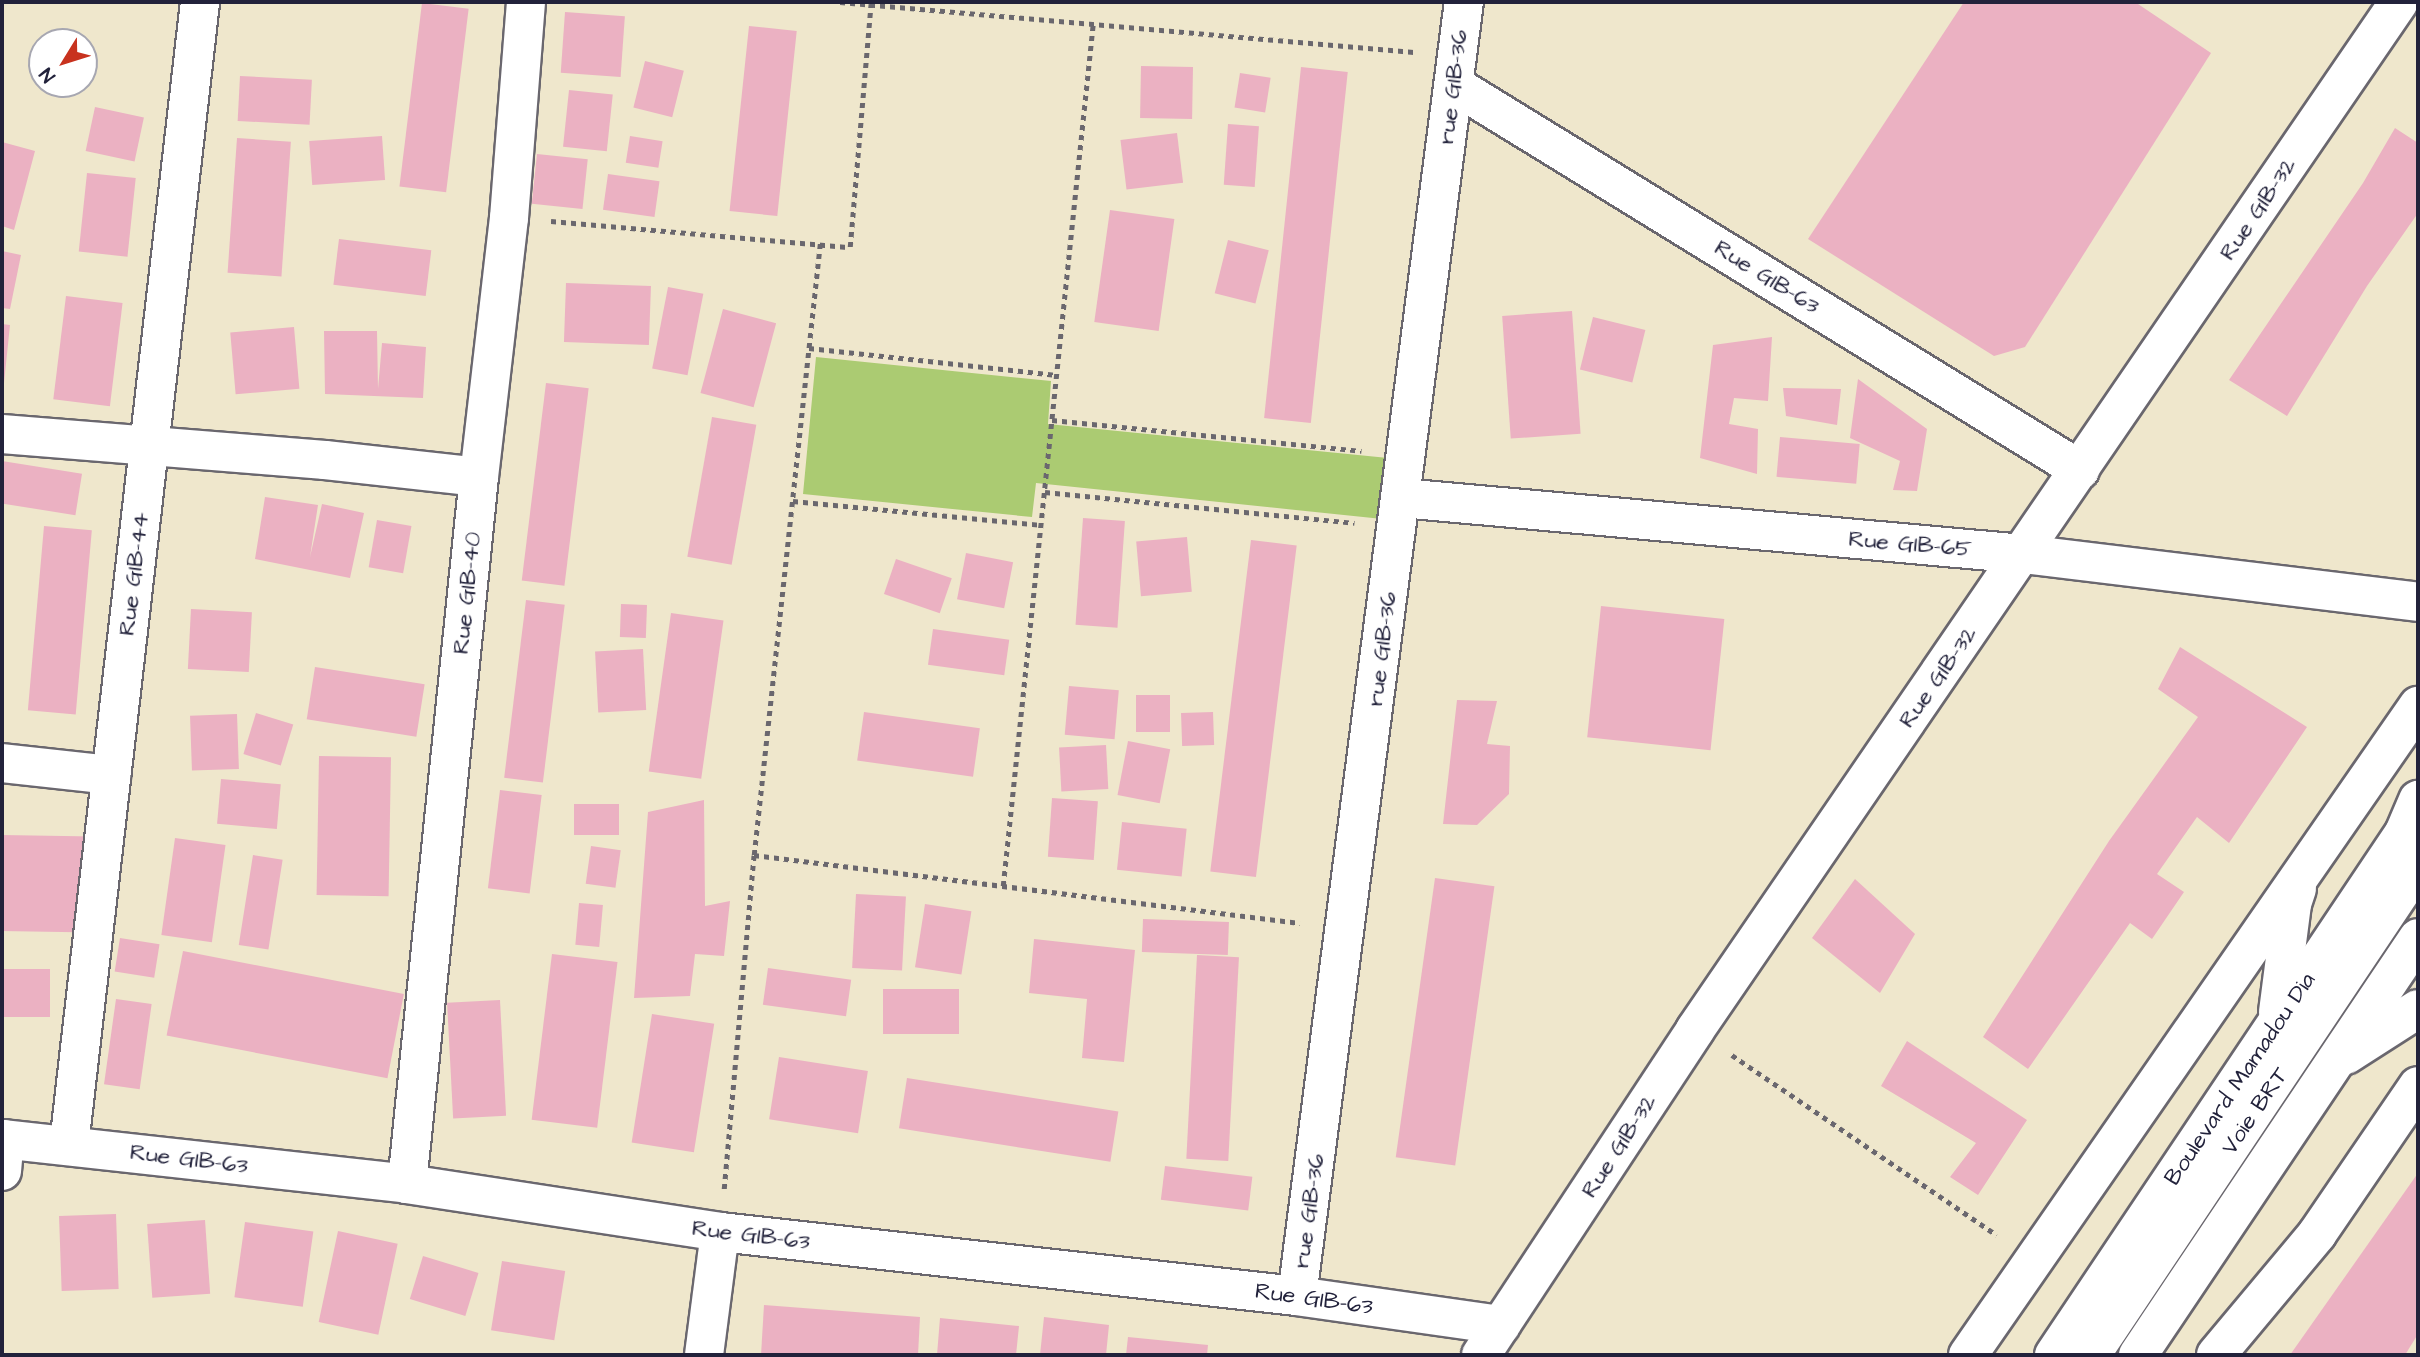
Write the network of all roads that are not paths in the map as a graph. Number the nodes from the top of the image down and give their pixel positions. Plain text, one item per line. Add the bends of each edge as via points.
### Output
1 (200, 2) edge
2 (526, 2) edge
3 (1464, 2) edge
4 (2399, 2) edge
5 (1455, 70) junction
6 (2, 434) edge
7 (149, 448) junction
8 (2080, 470) junction
9 (479, 477) junction
10 (1400, 513) junction
11 (2023, 554) junction
12 (2418, 602) edge
13 (2418, 706) edge
14 (2, 763) edge
15 (111, 775) junction
16 (2418, 800) edge
17 (2418, 866) edge
18 (2303, 873) junction
19 (2418, 938) edge
20 (2418, 1009) edge
21 (2276, 1026) junction
22 (2328, 1068) junction
23 (2418, 1086) edge
24 (69, 1146) junction
25 (3, 1150) edge
26 (407, 1184) junction
27 (720, 1232) junction
28 (1297, 1296) junction
29 (1491, 1340) edge
30 (700, 1351) edge
31 (1968, 1355) edge
32 (2054, 1355) edge
33 (2091, 1355) edge
34 (2138, 1355) edge
35 (2216, 1355) edge

1 - 7 street, Rue GIB-44
2 - 9 street, Rue GIB-40 via 509,218
3 - 5 street, rue GIB-36
4 - 8 street, Rue GIB-32
5 - 8 street, Rue GIB-63
5 - 10 street, rue GIB-36
6 - 7 street
7 - 9 street
7 - 15 street, Rue GIB-44
8 - 11 street, Rue GIB-32
9 - 26 street, Rue GIB-40
10 - 11 street, Rue GIB-65
10 - 28 street, rue GIB-36
11 - 12 street, Rue GIB-65
11 - 29 street, Rue GIB-32 via 1695,1030
13 - 18 street
14 - 15 street
15 - 24 street, Rue GIB-44
16 - 21 street, Boulevard Mamadou Dia via 2404,833
17 - 33 street, Voie BRT
18 - 21 street via 2292,904
18 - 31 street
19 - 22 street
20 - 22 street
21 - 32 street, Boulevard Mamadou Dia
22 - 34 street
23 - 35 street via 2317,1234
24 - 25 street, Rue GIB-63
24 - 26 street, Rue GIB-63
26 - 27 street, Rue GIB-63
27 - 28 street, Rue GIB-63
27 - 30 street
28 - 29 street, Rue GIB-63

